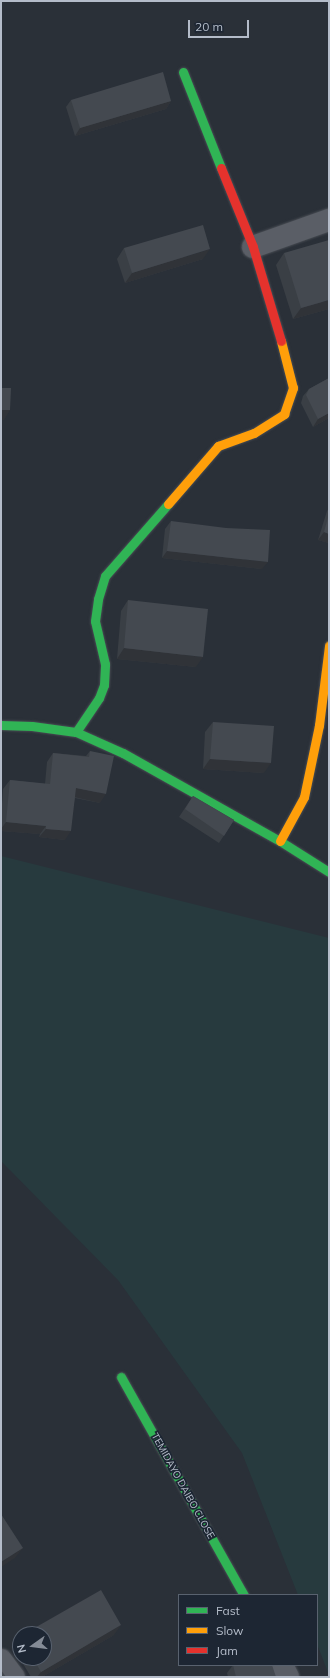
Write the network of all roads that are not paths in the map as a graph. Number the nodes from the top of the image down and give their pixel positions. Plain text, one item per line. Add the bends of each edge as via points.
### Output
1 (183, 72) dead end
2 (329, 220) edge
3 (253, 247) junction
4 (329, 646) edge
5 (1, 725) edge
6 (76, 732) junction
7 (280, 841) junction
8 (329, 872) edge
9 (121, 1377) dead end
10 (243, 1594) edge
11 (1, 1660) edge
12 (282, 1666) edge
13 (14, 1677) edge
14 (288, 1677) edge

1 - 3 street
2 - 3 street
3 - 6 street via 293,388 284,414 254,433 218,446 105,576 95,621 105,664 104,685 99,698
4 - 7 street via 319,724 304,797
5 - 6 street
6 - 7 street via 123,753
7 - 8 street
9 - 10 street, TEMIDAYO DAIBO CLOSE
11 - 13 street
12 - 14 street

